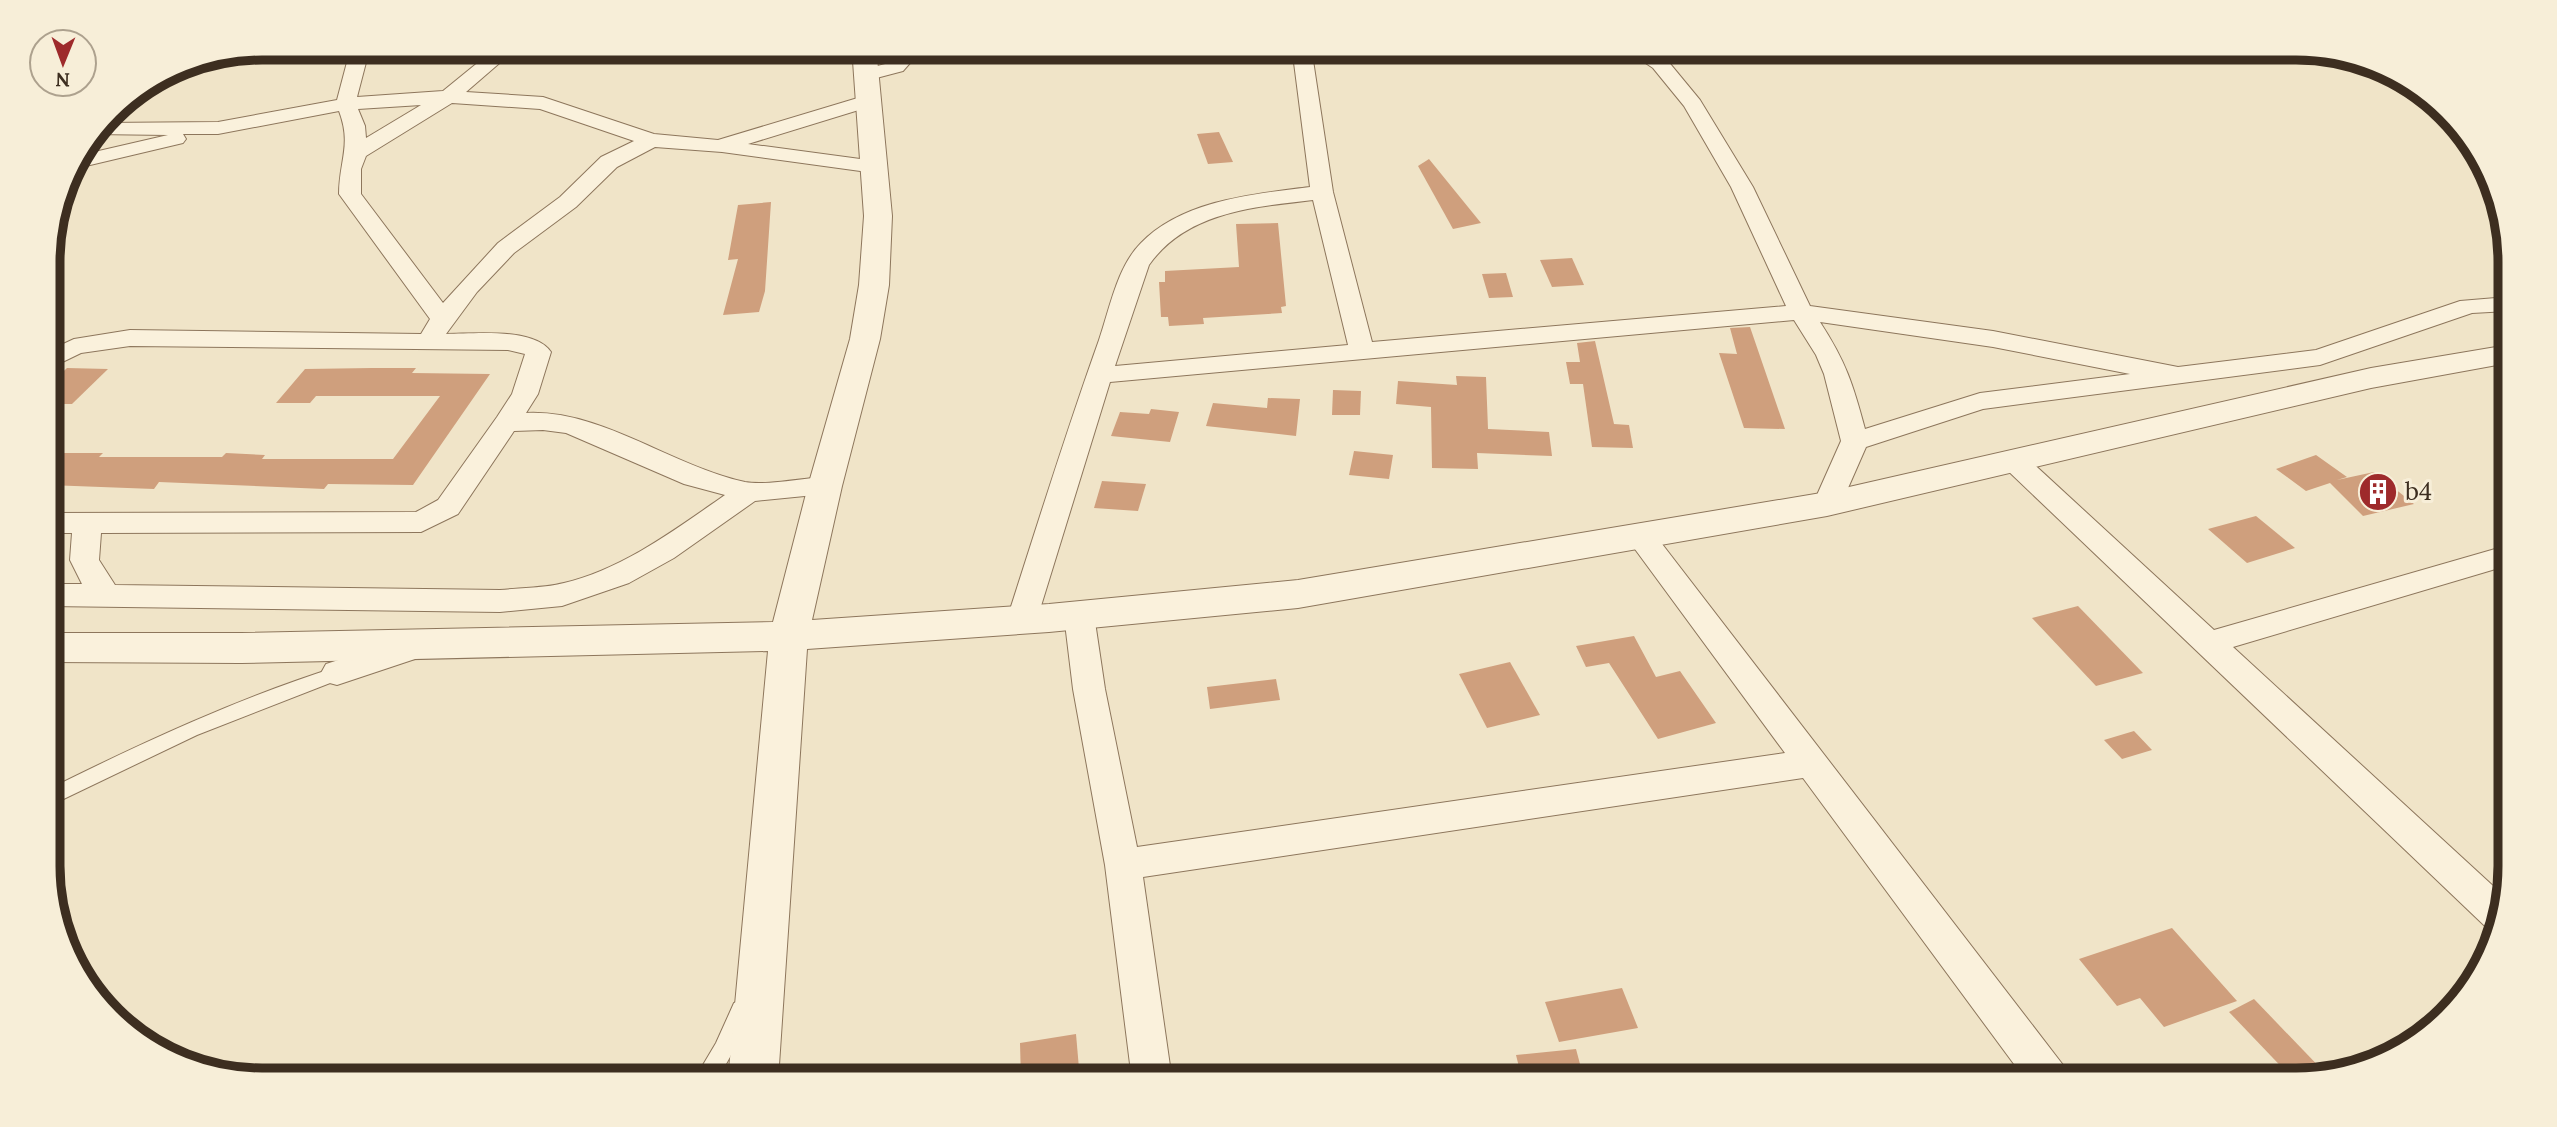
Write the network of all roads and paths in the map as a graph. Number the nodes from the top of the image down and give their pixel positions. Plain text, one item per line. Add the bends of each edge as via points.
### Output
1 (357, 59) edge
2 (494, 59) edge
3 (904, 59) edge
4 (1303, 59) edge
5 (1651, 59) edge
6 (866, 74) edge
7 (448, 97) junction
8 (346, 104) junction
9 (218, 128) junction
10 (110, 129) edge
11 (652, 140) junction
12 (719, 146) junction
13 (357, 153) junction
14 (87, 160) edge
15 (875, 167) junction
16 (1322, 192) junction
17 (2498, 305) edge
18 (1801, 312) junction
19 (435, 330) junction
20 (1362, 351) junction
21 (60, 355) edge
22 (2498, 356) edge
23 (1099, 376) junction
24 (2182, 376) junction
25 (506, 422) junction
26 (1856, 441) junction
27 (2015, 462) junction
28 (825, 486) junction
29 (748, 492) junction
30 (1827, 505) junction
31 (91, 521) junction
32 (60, 522) edge
33 (1639, 534) junction
34 (2498, 558) edge
35 (105, 594) junction
36 (59, 595) edge
37 (1079, 615) junction
38 (1021, 619) junction
39 (789, 636) junction
40 (430, 643) junction
41 (2208, 643) junction
42 (59, 647) edge
43 (337, 673) joint
44 (1812, 763) junction
45 (59, 794) edge
46 (1123, 865) junction
47 (2493, 909) edge
48 (762, 962) junction
49 (2040, 1067) edge
50 (712, 1068) edge
51 (754, 1068) edge
52 (1150, 1068) edge

1 - 8 street
2 - 7 street
3 - 6 street via 896,67
4 - 16 street
5 - 18 street via 1693,104 1742,187
6 - 12 street
6 - 15 street
7 - 8 street
7 - 11 street via 543,103
7 - 13 street
8 - 9 street
8 - 13 street via 355,126
9 - 10 street
9 - 14 street
11 - 12 street
11 - 19 street via 609,162 568,202 506,248
12 - 15 street
13 - 19 street via 350,169 350,194
15 - 28 street via 874,285 865,339
16 - 20 street
16 - 23 street via 1247,201 1195,216 1159,239 1137,265
17 - 24 street via 2469,306 2320,357
18 - 20 street
18 - 24 street via 1993,340
18 - 26 street via 1829,355
19 - 21 street via 130,338 74,347
19 - 25 street via 531,346 538,352 525,394
20 - 23 street
22 - 27 street via 2371,378
23 - 38 street
24 - 26 street via 1980,401
25 - 29 street via 571,425 694,477
25 - 31 street via 448,507 421,522
26 - 30 street
27 - 30 street
27 - 41 street
28 - 29 street
28 - 39 street
29 - 35 street via 686,537 623,572 569,594 500,601
30 - 33 street
31 - 32 street
31 - 35 street via 83,541 85,567
33 - 37 street via 1298,594
33 - 44 street
34 - 41 street
35 - 36 street
37 - 38 street
37 - 46 street
38 - 39 street
39 - 40 street
39 - 48 street
40 - 42 street
40 - 43 street
41 - 47 street
43 - 45 lane via 265,697 184,732
44 - 46 street
44 - 49 street
46 - 52 street
48 - 50 lane
48 - 51 street

